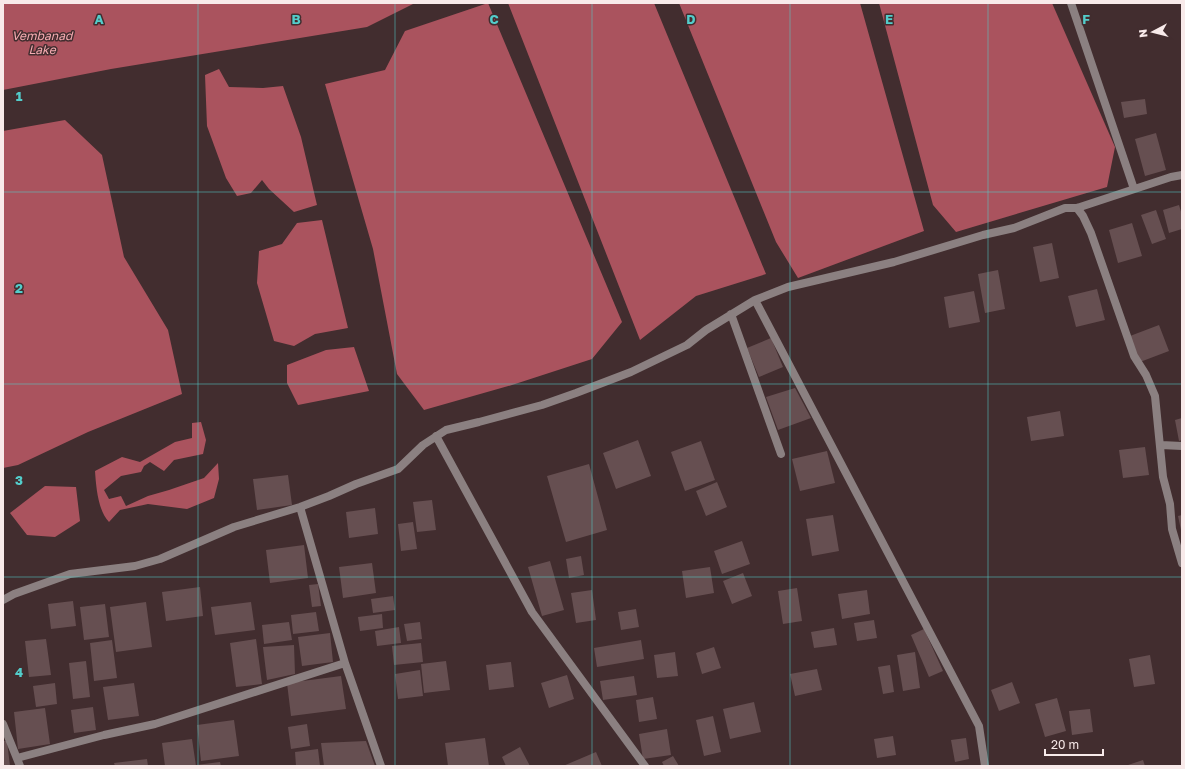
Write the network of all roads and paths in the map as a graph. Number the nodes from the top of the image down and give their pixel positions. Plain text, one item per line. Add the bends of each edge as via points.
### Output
1 (1071, 3) edge
2 (1182, 175) edge
3 (1134, 189) junction
4 (1077, 208) junction
5 (756, 300) junction
6 (732, 314) junction
7 (436, 436) junction
8 (1160, 445) junction
9 (1182, 446) edge
10 (781, 454) dead end
11 (300, 507) junction
12 (1182, 563) edge
13 (3, 600) edge
14 (345, 663) junction
15 (3, 724) edge
16 (18, 762) edge
17 (381, 766) edge
18 (645, 766) edge
19 (985, 766) edge

1 - 3 street
2 - 3 street
3 - 4 street
4 - 5 street via 1065,208 1014,228 983,234 894,262 788,287
4 - 8 street via 1091,233 1134,356 1146,375 1154,396
5 - 6 street
5 - 19 street via 979,726
6 - 7 street via 687,345 631,372 526,410 446,430
6 - 10 street
7 - 11 street via 398,469
7 - 18 street via 532,612
8 - 9 street
8 - 12 street via 1172,529
11 - 13 street via 234,527 160,559 135,566 70,574
11 - 14 street
14 - 16 street via 155,724 104,735
14 - 17 street
15 - 16 street

